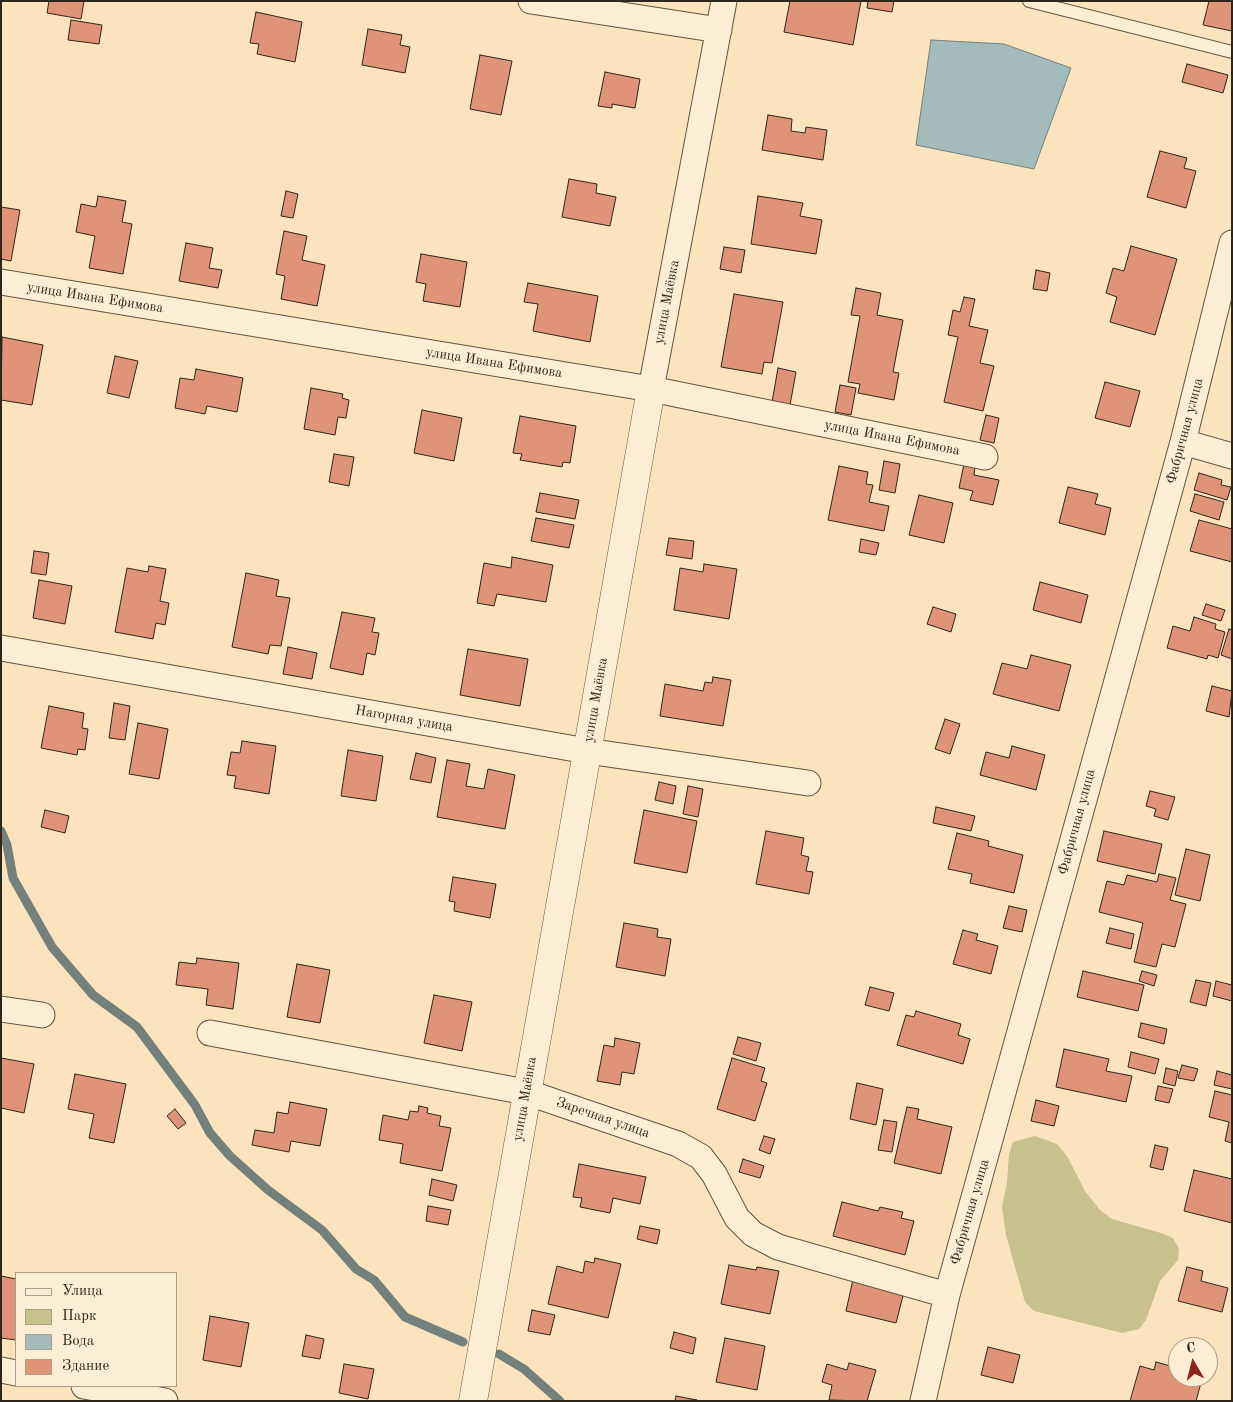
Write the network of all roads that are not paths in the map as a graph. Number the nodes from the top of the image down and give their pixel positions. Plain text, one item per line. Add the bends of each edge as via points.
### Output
1 (530, 1) edge
2 (724, 1) edge
3 (1029, 1) edge
4 (719, 30) junction
5 (1232, 52) edge
6 (1232, 243) edge
7 (1, 282) edge
8 (651, 389) junction
9 (1183, 442) junction
10 (1232, 456) edge
11 (985, 457) dead end
12 (1, 648) edge
13 (586, 751) junction
14 (808, 783) dead end
15 (1, 1009) edge
16 (42, 1015) dead end
17 (210, 1033) dead end
18 (526, 1092) junction
19 (947, 1295) junction
20 (1, 1370) edge
21 (15, 1373) edge
22 (89, 1387) edge
23 (165, 1401) edge
24 (473, 1401) edge
25 (923, 1401) edge

1 - 4 street
2 - 4 street, улица Маёвка
3 - 5 lane
4 - 8 street, улица Маёвка
6 - 9 street, Фабричная улица
7 - 8 street, улица Ивана Ефимова
8 - 11 street, улица Ивана Ефимова
8 - 13 street, улица Маёвка
9 - 10 street
9 - 19 street, Фабричная улица
12 - 13 street, Нагорная улица
13 - 14 street, Нагорная улица
13 - 18 street, улица Маёвка
15 - 16 street
17 - 18 street, Заречная улица
18 - 19 street, Заречная улица via 678,1144 701,1157 714,1174 737,1218 753,1234 778,1246
18 - 24 street, улица Маёвка
19 - 25 street, Фабричная улица
20 - 21 street
22 - 23 street

